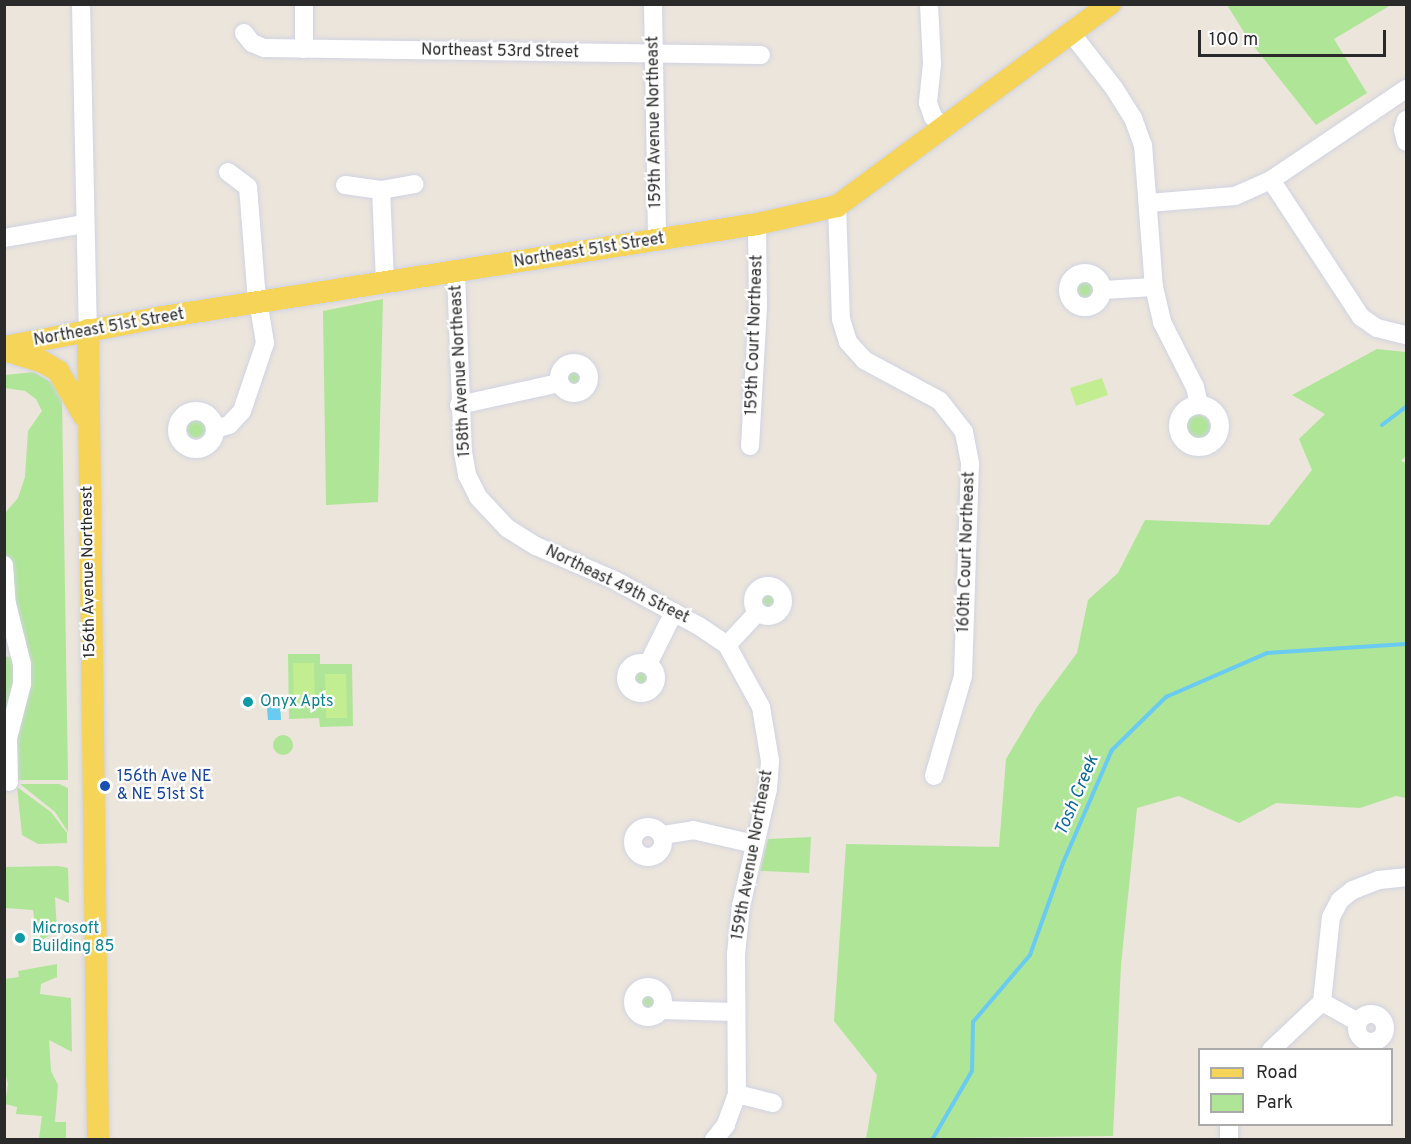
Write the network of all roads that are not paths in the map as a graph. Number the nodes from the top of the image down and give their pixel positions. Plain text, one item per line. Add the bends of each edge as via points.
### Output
1 (81, 4) edge
2 (304, 4) edge
3 (653, 4) edge
4 (929, 4) edge
5 (1110, 4) edge
6 (244, 33) dead end
7 (1072, 34) junction
8 (304, 49) junction
9 (654, 54) junction
10 (761, 55) dead end
11 (1403, 98) edge
12 (1407, 120) edge
13 (944, 129) junction
14 (1407, 142) edge
15 (228, 172) dead end
16 (1271, 180) junction
17 (414, 184) dead end
18 (345, 185) dead end
19 (381, 190) junction
20 (1148, 203) junction
21 (837, 206) junction
22 (83, 224) junction
23 (756, 224) junction
24 (4, 238) edge
25 (657, 240) junction
26 (456, 273) junction
27 (385, 283) junction
28 (1154, 287) junction
29 (1103, 290) dead end
30 (258, 303) junction
31 (88, 330) junction
32 (1404, 335) edge
33 (4, 349) edge
34 (559, 383) dead end
35 (459, 405) junction
36 (1199, 405) dead end
37 (87, 423) junction
38 (215, 429) dead end
39 (750, 446) dead end
40 (507, 528) joint
41 (4, 565) edge
42 (674, 612) junction
43 (757, 612) dead end
44 (727, 645) junction
45 (648, 664) dead end
46 (934, 776) dead end
47 (9, 782) dead end
48 (663, 835) dead end
49 (754, 844) junction
50 (1407, 877) edge
51 (1322, 1002) junction
52 (661, 1010) dead end
53 (736, 1012) junction
54 (1358, 1022) dead end
55 (1272, 1048) edge
56 (737, 1094) junction
57 (773, 1103) dead end
58 (98, 1140) edge
59 (714, 1140) edge

1 - 22 street, 156th Avenue Northeast
2 - 8 street
3 - 9 street, 159th Avenue Northeast
4 - 13 street via 932,64 928,103 933,117
5 - 7 main road, Northeast 51st Street
6 - 8 street, Northeast 53rd Street via 252,43 264,48
7 - 13 main road, Northeast 51st Street
7 - 20 street via 1133,118 1143,144
8 - 9 street, Northeast 53rd Street
9 - 10 street, Northeast 53rd Street
9 - 25 street, 159th Avenue Northeast
11 - 16 street
12 - 14 street via 1403,130
13 - 21 main road, Northeast 51st Street
15 - 30 street via 248,187
16 - 20 street via 1235,196
16 - 32 street via 1361,316 1377,328
17 - 19 street
18 - 19 street
19 - 27 street
20 - 28 street
21 - 23 main road, Northeast 51st Street
21 - 46 street, 160th Court Northeast via 841,319 848,342 864,360 940,401 964,432 970,464 963,676
22 - 24 street
22 - 31 street, 156th Avenue Northeast
23 - 25 main road, Northeast 51st Street
23 - 39 street, 159th Court Northeast via 758,307
25 - 26 main road, Northeast 51st Street
26 - 27 main road, Northeast 51st Street
26 - 35 street, 158th Avenue Northeast
27 - 30 main road, Northeast 51st Street
28 - 29 street
28 - 36 street via 1162,322 1196,387
30 - 31 main road, Northeast 51st Street
30 - 38 street via 265,343 253,382 236,419
31 - 33 main road, Northeast 51st Street
31 - 37 main road, 156th Avenue Northeast
33 - 37 main road via 58,371 72,389
34 - 35 street
35 - 40 street, 158th Avenue Northeast via 467,475 478,497
37 - 58 main road, 156th Avenue Northeast
40 - 42 street, Northeast 49th Street via 536,546
41 - 47 street via 7,604 22,664 22,684 8,738
42 - 44 street, Northeast 49th Street
42 - 45 street
43 - 44 street
44 - 49 street, 159th Avenue Northeast via 761,708 768,740 768,789
48 - 49 street via 693,830
49 - 53 street, 159th Avenue Northeast via 741,906
50 - 51 street via 1379,880 1340,900 1331,917
51 - 54 street
51 - 55 street
52 - 53 street
53 - 56 street, 159th Avenue Northeast
56 - 57 street
56 - 59 street, 159th Avenue Northeast via 726,1125

